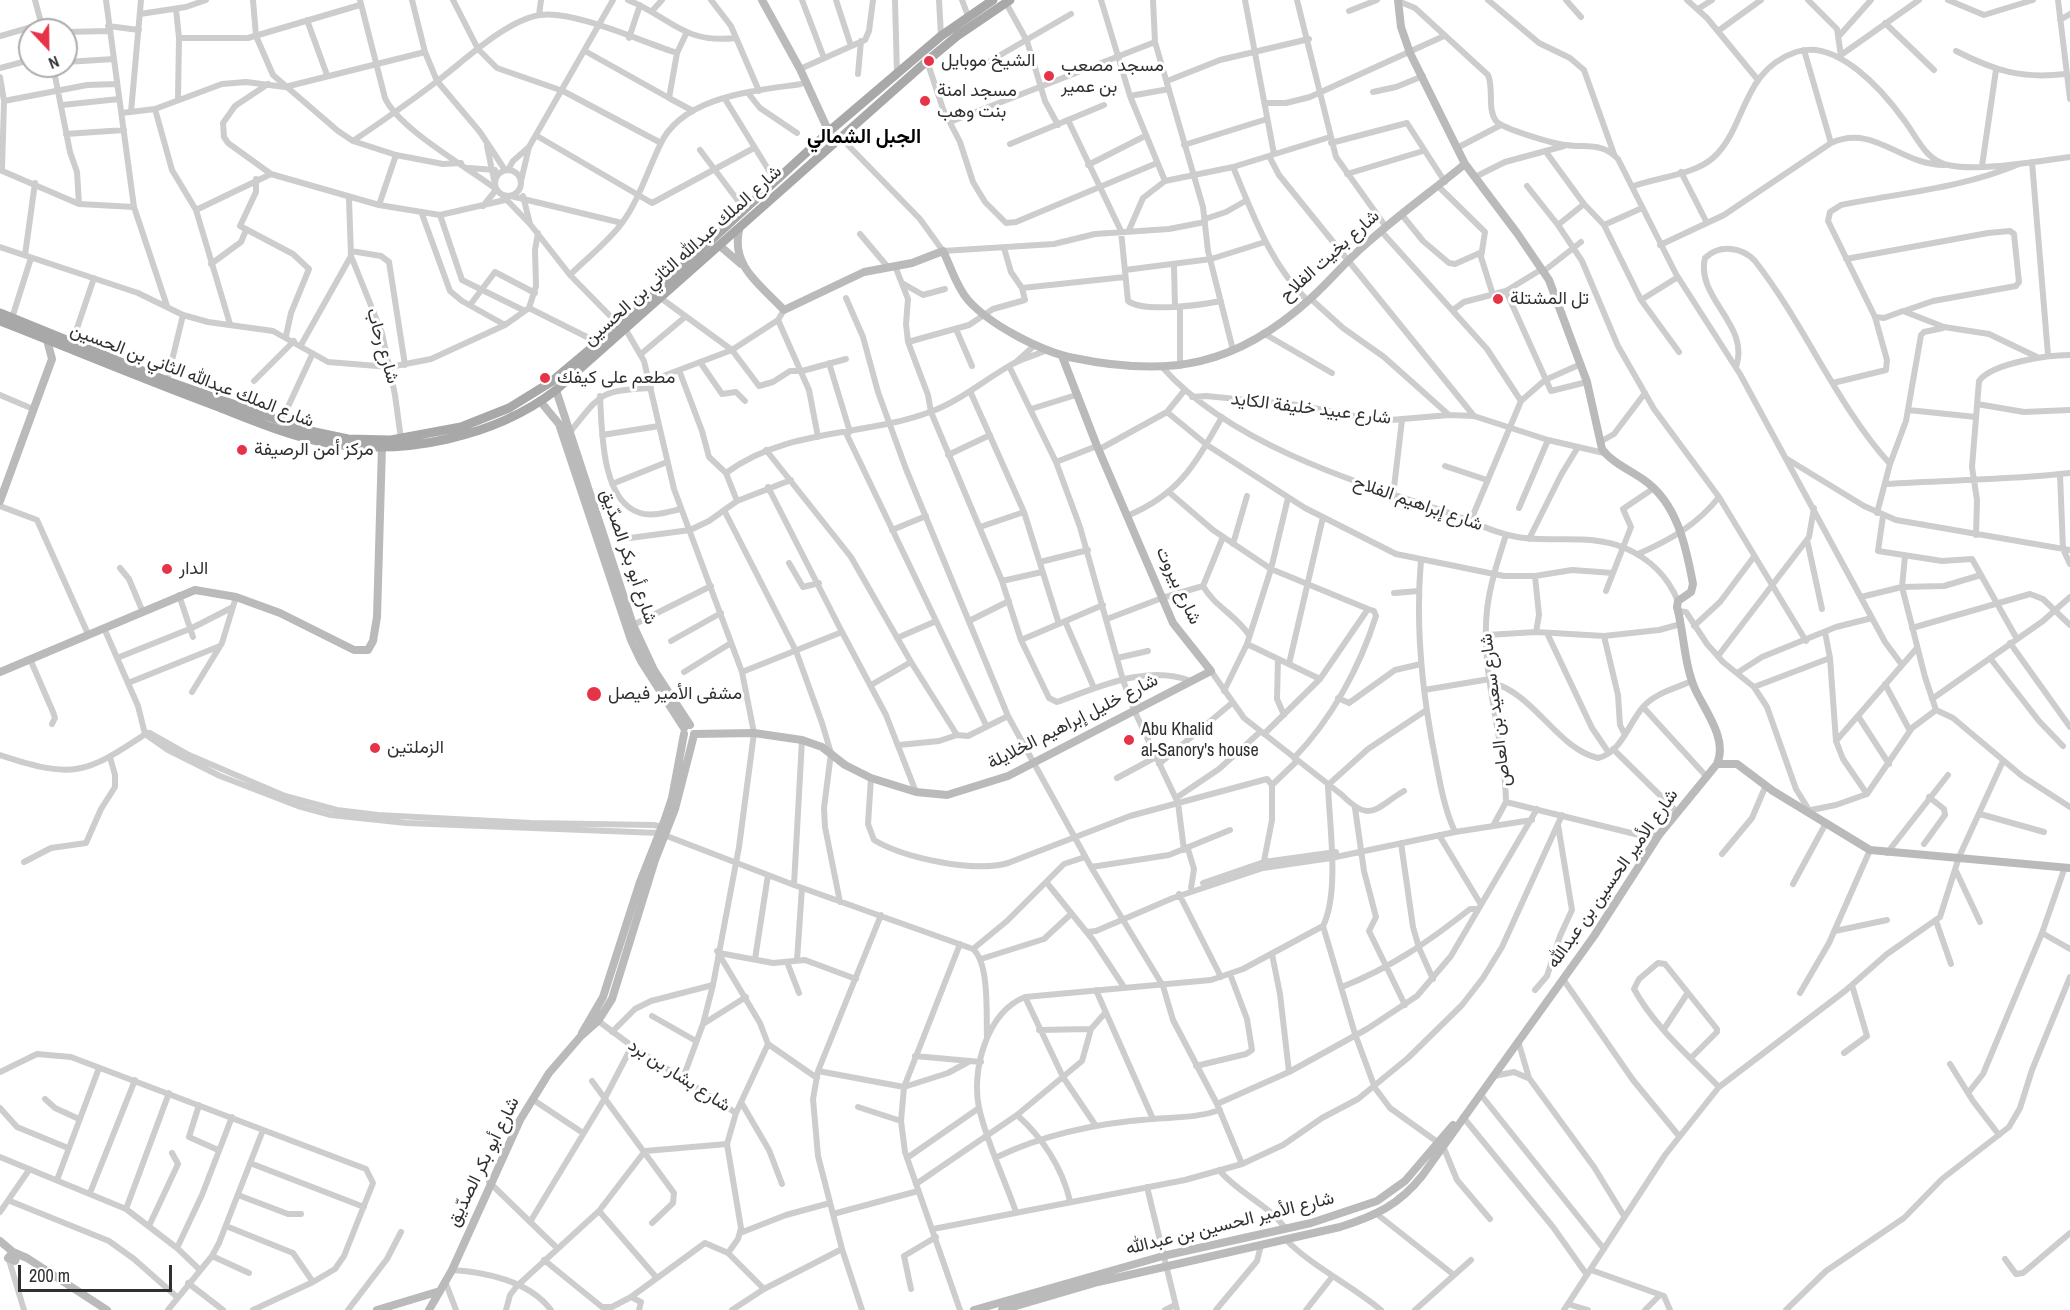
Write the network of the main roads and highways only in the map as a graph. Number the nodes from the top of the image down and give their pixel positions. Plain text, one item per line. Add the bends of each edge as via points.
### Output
1 (993, 0) edge
2 (1008, 1) edge
3 (0, 313) edge
4 (0, 321) edge
5 (623, 327) junction
6 (70, 345) junction
7 (119, 366) junction
8 (533, 402) junction
9 (249, 415) junction

1 - 5 main road, شارع الملك عبدالله الثاني بن الحسين via 941,36 827,134
2 - 5 main road, شارع الملك عبدالله الثاني بن الحسين via 927,61 662,299
3 - 6 main road, شارع الملك عبدالله الثاني بن الحسين
4 - 6 main road, شارع الملك عبدالله الثاني بن الحسين
5 - 8 main road, شارع الملك عبدالله الثاني بن الحسين via 598,343
5 - 8 main road, شارع الملك عبدالله الثاني بن الحسين via 556,390
6 - 7 main road, شارع الملك عبدالله الثاني بن الحسين
7 - 9 main road, شارع الملك عبدالله الثاني بن الحسين
7 - 9 main road, شارع الملك عبدالله الثاني بن الحسين
8 - 9 main road, شارع الملك عبدالله الثاني بن الحسين via 472,423 401,439 348,438
8 - 9 main road, شارع الملك عبدالله الثاني بن الحسين via 499,422 435,441 382,447 327,443 281,431

